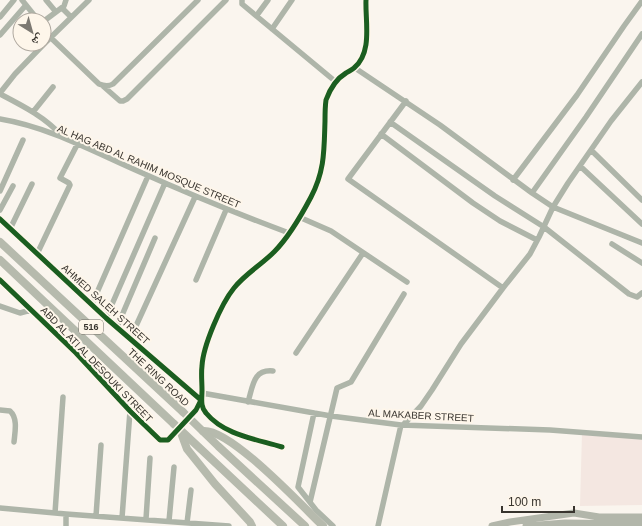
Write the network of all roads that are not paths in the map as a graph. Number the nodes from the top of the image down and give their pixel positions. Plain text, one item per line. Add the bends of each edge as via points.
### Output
1 (14, 0) edge
2 (22, 0) edge
3 (46, 0) edge
4 (66, 0) edge
5 (89, 0) edge
6 (198, 0) edge
7 (226, 0) edge
8 (242, 0) edge
9 (268, 0) edge
10 (292, 0) edge
11 (366, 0) edge
12 (642, 1) edge
13 (26, 5) junction
14 (62, 8) junction
15 (32, 12) edge
16 (56, 12) junction
17 (52, 15) edge
18 (257, 15) junction
19 (0, 17) edge
20 (71, 17) junction
21 (272, 28) junction
22 (642, 34) edge
23 (0, 35) edge
24 (52, 35) edge
25 (52, 39) edge
26 (36, 52) edge
27 (355, 68) junction
28 (336, 82) junction
29 (642, 82) edge
30 (103, 86) junction
31 (53, 87) dead end
32 (0, 93) edge
33 (406, 101) junction
34 (33, 112) junction
35 (0, 119) edge
36 (390, 122) junction
37 (381, 134) junction
38 (62, 137) junction
39 (23, 140) dead end
40 (78, 143) junction
41 (591, 150) junction
42 (580, 166) junction
43 (148, 176) junction
44 (513, 180) junction
45 (165, 183) junction
46 (32, 184) dead end
47 (13, 186) dead end
48 (0, 191) edge
49 (532, 193) junction
50 (195, 196) junction
51 (642, 200) edge
52 (553, 207) junction
53 (0, 210) edge
54 (226, 210) junction
55 (299, 217) junction
56 (0, 219) edge
57 (642, 224) edge
58 (544, 227) junction
59 (10, 229) junction
60 (289, 233) junction
61 (155, 238) dead end
62 (537, 240) junction
63 (0, 242) edge
64 (642, 243) edge
65 (612, 244) dead end
66 (363, 253) junction
67 (37, 254) junction
68 (0, 260) edge
69 (642, 263) edge
70 (0, 280) edge
71 (196, 280) dead end
72 (407, 282) dead end
73 (503, 288) junction
74 (642, 293) edge
75 (404, 294) dead end
76 (92, 304) junction
77 (0, 306) edge
78 (31, 310) junction
79 (106, 318) junction
80 (117, 328) junction
81 (130, 339) junction
82 (296, 353) dead end
83 (273, 370) dead end
84 (202, 393) junction
85 (63, 397) dead end
86 (201, 400) junction
87 (248, 402) junction
88 (0, 410) edge
89 (130, 411) junction
90 (314, 413) junction
91 (331, 416) junction
92 (402, 424) junction
93 (177, 427) junction
94 (203, 431) junction
95 (642, 437) edge
96 (14, 442) dead end
97 (101, 445) dead end
98 (282, 447) dead end
99 (150, 458) dead end
100 (174, 467) dead end
101 (191, 490) dead end
102 (310, 502) junction
103 (0, 508) edge
104 (55, 513) junction
105 (66, 514) junction
106 (565, 514) junction
107 (96, 516) junction
108 (642, 517) edge
109 (122, 518) junction
110 (146, 519) junction
111 (168, 521) junction
112 (186, 523) junction
113 (565, 523) junction
114 (251, 524) edge
115 (642, 524) edge
116 (538, 525) edge
117 (66, 526) edge
118 (229, 526) edge
119 (283, 526) edge
120 (305, 526) edge
121 (323, 526) edge
122 (333, 526) edge
123 (378, 526) edge
124 (492, 526) edge
125 (526, 526) edge

1 - 19 street
2 - 13 street
3 - 16 street
4 - 14 street
5 - 20 street
6 - 30 street via 113,84
7 - 30 street via 126,100 120,101
8 - 18 street via 242,4
9 - 18 street
10 - 21 street
11 - 27 street via 366,50
12 - 44 street via 578,95
13 - 15 street
13 - 23 street
14 - 16 street
14 - 20 street
16 - 17 street
18 - 21 street
20 - 24 street
21 - 28 street
22 - 49 street
25 - 30 street
26 - 32 street
27 - 28 street
27 - 33 street
28 - 55 street via 329,91 325,106 321,173
29 - 41 street
31 - 34 street
32 - 34 street
33 - 36 street
33 - 44 street
34 - 38 street via 54,127
35 - 38 street, AL HAG ABD AL RAHIM MOSQUE STREET
36 - 37 street
36 - 58 street via 494,196
37 - 62 street via 473,203 500,221
37 - 73 street via 348,178 350,181
38 - 40 street, AL HAG ABD AL RAHIM MOSQUE STREET
39 - 48 street
40 - 43 street, AL HAG ABD AL RAHIM MOSQUE STREET
40 - 67 street via 60,178 70,185
41 - 42 street
41 - 51 street
42 - 52 street
42 - 57 street
43 - 45 street, AL HAG ABD AL RAHIM MOSQUE STREET
43 - 76 street
44 - 49 street
45 - 50 street, AL HAG ABD AL RAHIM MOSQUE STREET
45 - 79 street
46 - 59 street
47 - 53 street
49 - 52 street
50 - 54 street, AL HAG ABD AL RAHIM MOSQUE STREET
50 - 81 street
52 - 58 street
52 - 64 street
54 - 60 street, AL HAG ABD AL RAHIM MOSQUE STREET
54 - 71 street
55 - 60 street
55 - 66 street via 332,231
56 - 59 street, AHMED SALEH STREET
58 - 62 street
58 - 74 street via 629,294 637,298
59 - 67 street, AHMED SALEH STREET
60 - 84 street via 273,253 240,280 222,307 204,354
61 - 80 street
62 - 73 street via 530,254
63 - 94 highway, THE RING ROAD / 516, bridge
65 - 69 street
66 - 72 street
66 - 82 street
67 - 76 street, AHMED SALEH STREET
68 - 93 highway, 516
70 - 78 street, ABD AL ATI AL DESOUKI STREET
73 - 92 street via 461,344 421,406
75 - 91 street via 351,382 337,388
76 - 79 street, AHMED SALEH STREET
77 - 78 street via 16,313
78 - 89 street, ABD AL ATI AL DESOUKI STREET via 76,353
79 - 80 street, AHMED SALEH STREET
80 - 81 street, AHMED SALEH STREET
81 - 86 street, AHMED SALEH STREET
83 - 87 street via 267,370 254,380
84 - 86 street
84 - 87 street, AL MAKABER STREET
85 - 104 street
86 - 89 street, ABD AL ATI AL DESOUKI STREET via 196,410 166,441 160,440
86 - 98 street, AHMED SALEH STREET via 205,412 228,430
87 - 90 street, AL MAKABER STREET
88 - 96 street via 13,414
89 - 109 street
90 - 91 street, AL MAKABER STREET
90 - 102 street via 298,483
91 - 92 street, AL MAKABER STREET
91 - 102 street
92 - 95 street, AL MAKABER STREET via 550,430
92 - 123 street
93 - 114 highway via 187,450
93 - 119 highway, 516, bridge
94 - 120 highway, THE RING ROAD / 516, bridge
94 - 121 highway via 211,431 246,454
97 - 107 street
99 - 110 street
100 - 111 street
101 - 112 street
102 - 122 street
103 - 104 street
104 - 105 street
105 - 107 street
105 - 117 street
106 - 108 main road
106 - 113 main road via 569,518
106 - 124 main road
107 - 109 street
109 - 110 street
110 - 111 street
111 - 112 street
112 - 118 street
113 - 115 main road
113 - 116 main road
116 - 125 main road

